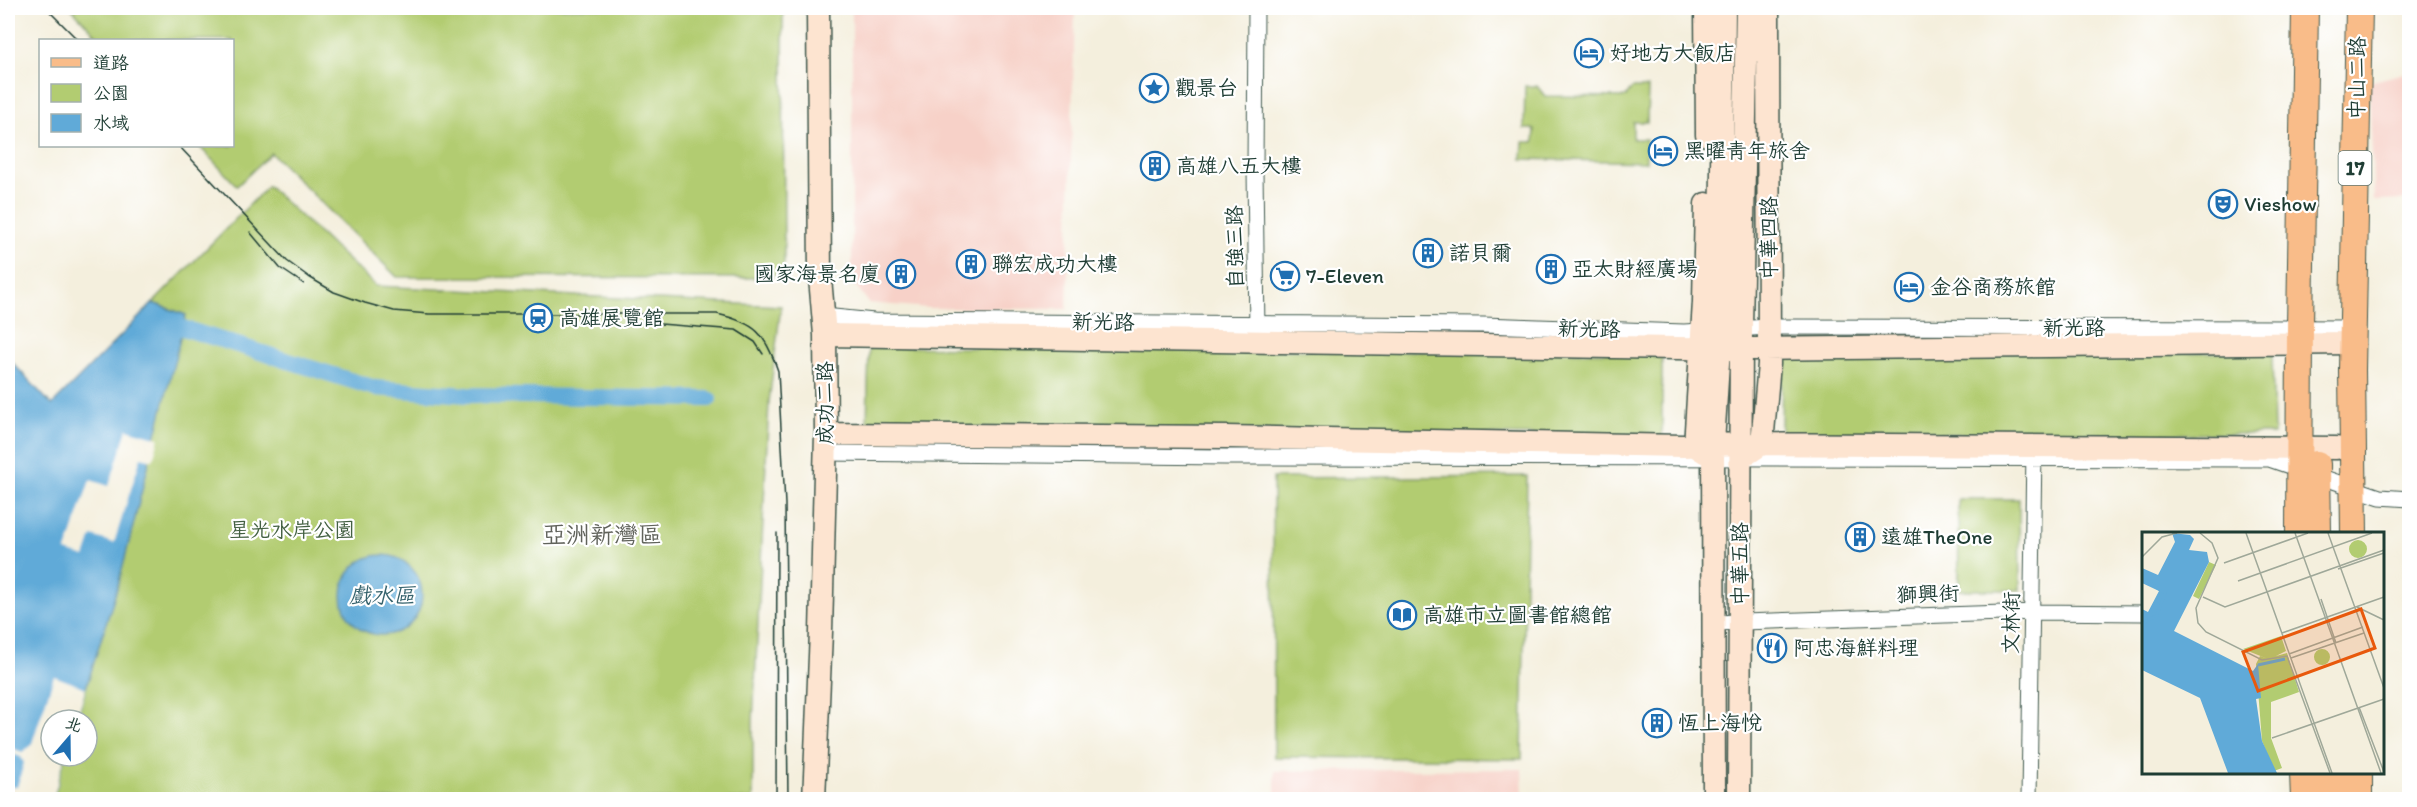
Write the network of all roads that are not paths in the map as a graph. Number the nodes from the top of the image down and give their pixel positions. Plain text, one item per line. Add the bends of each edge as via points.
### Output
1 (818, 8) edge
2 (1256, 8) edge
3 (1706, 8) edge
4 (1724, 8) edge
5 (1747, 8) edge
6 (1767, 8) edge
7 (2306, 8) edge
8 (2359, 8) edge
9 (825, 326) junction
10 (1257, 333) junction
11 (1769, 338) junction
12 (2304, 338) junction
13 (2349, 338) junction
14 (1721, 339) junction
15 (826, 444) junction
16 (1748, 448) junction
17 (1707, 449) junction
18 (2034, 452) junction
19 (2323, 466) junction
20 (2409, 499) edge
21 (2300, 532) edge
22 (2318, 532) edge
23 (2337, 532) edge
24 (2353, 532) edge
25 (2032, 612) junction
26 (2142, 614) edge
27 (1740, 621) junction
28 (1714, 623) junction
29 (2303, 774) edge
30 (2321, 774) edge
31 (2341, 774) edge
32 (2359, 774) edge
33 (814, 800) edge
34 (1714, 800) edge
35 (1739, 800) edge
36 (2029, 800) edge
37 (2304, 800) edge
38 (2322, 800) edge
39 (2341, 800) edge
40 (2360, 800) edge

1 - 9 street, 成功二路 via 819,271
2 - 10 street, 自強三路
3 - 14 street, 中華四路 via 1706,231
4 - 14 street, 中華四路
5 - 14 street, 中華四路
6 - 11 street, 中華四路
7 - 12 main road, 中山二路 / 17
8 - 13 main road, 中山二路 / 17
9 - 10 street, 新光路
9 - 15 street, 成功二路
10 - 14 street, 新光路
11 - 12 street, 新光路
11 - 14 street, 新光路
11 - 16 street, 中華四路
12 - 13 street, 新光路
12 - 19 main road, 中山二路 / 17
13 - 19 main road, 中山二路 / 17
13 - 19 main road, 中山二路 / 17 via 2337,368
14 - 16 street, 中華五路
14 - 17 street, 中華四路
15 - 17 street via 1226,437
15 - 33 street, 成功二路
16 - 17 street
16 - 18 street
16 - 27 street, 中華五路
17 - 28 street, 中華五路
18 - 19 street
18 - 25 street, 文林街
19 - 20 street via 2380,497
19 - 21 main road, 中山二路 / 17
19 - 22 main road, 中山二路 / 17
19 - 23 main road, 中山二路 / 17
19 - 24 main road, 中山二路 / 17
25 - 26 street, 獅興街
25 - 27 street, 獅興街
25 - 36 street, 文林街
27 - 28 street, 獅興街
27 - 35 street, 中華五路
28 - 34 street, 中華五路
29 - 37 main road
30 - 38 main road
31 - 39 main road
32 - 40 main road

